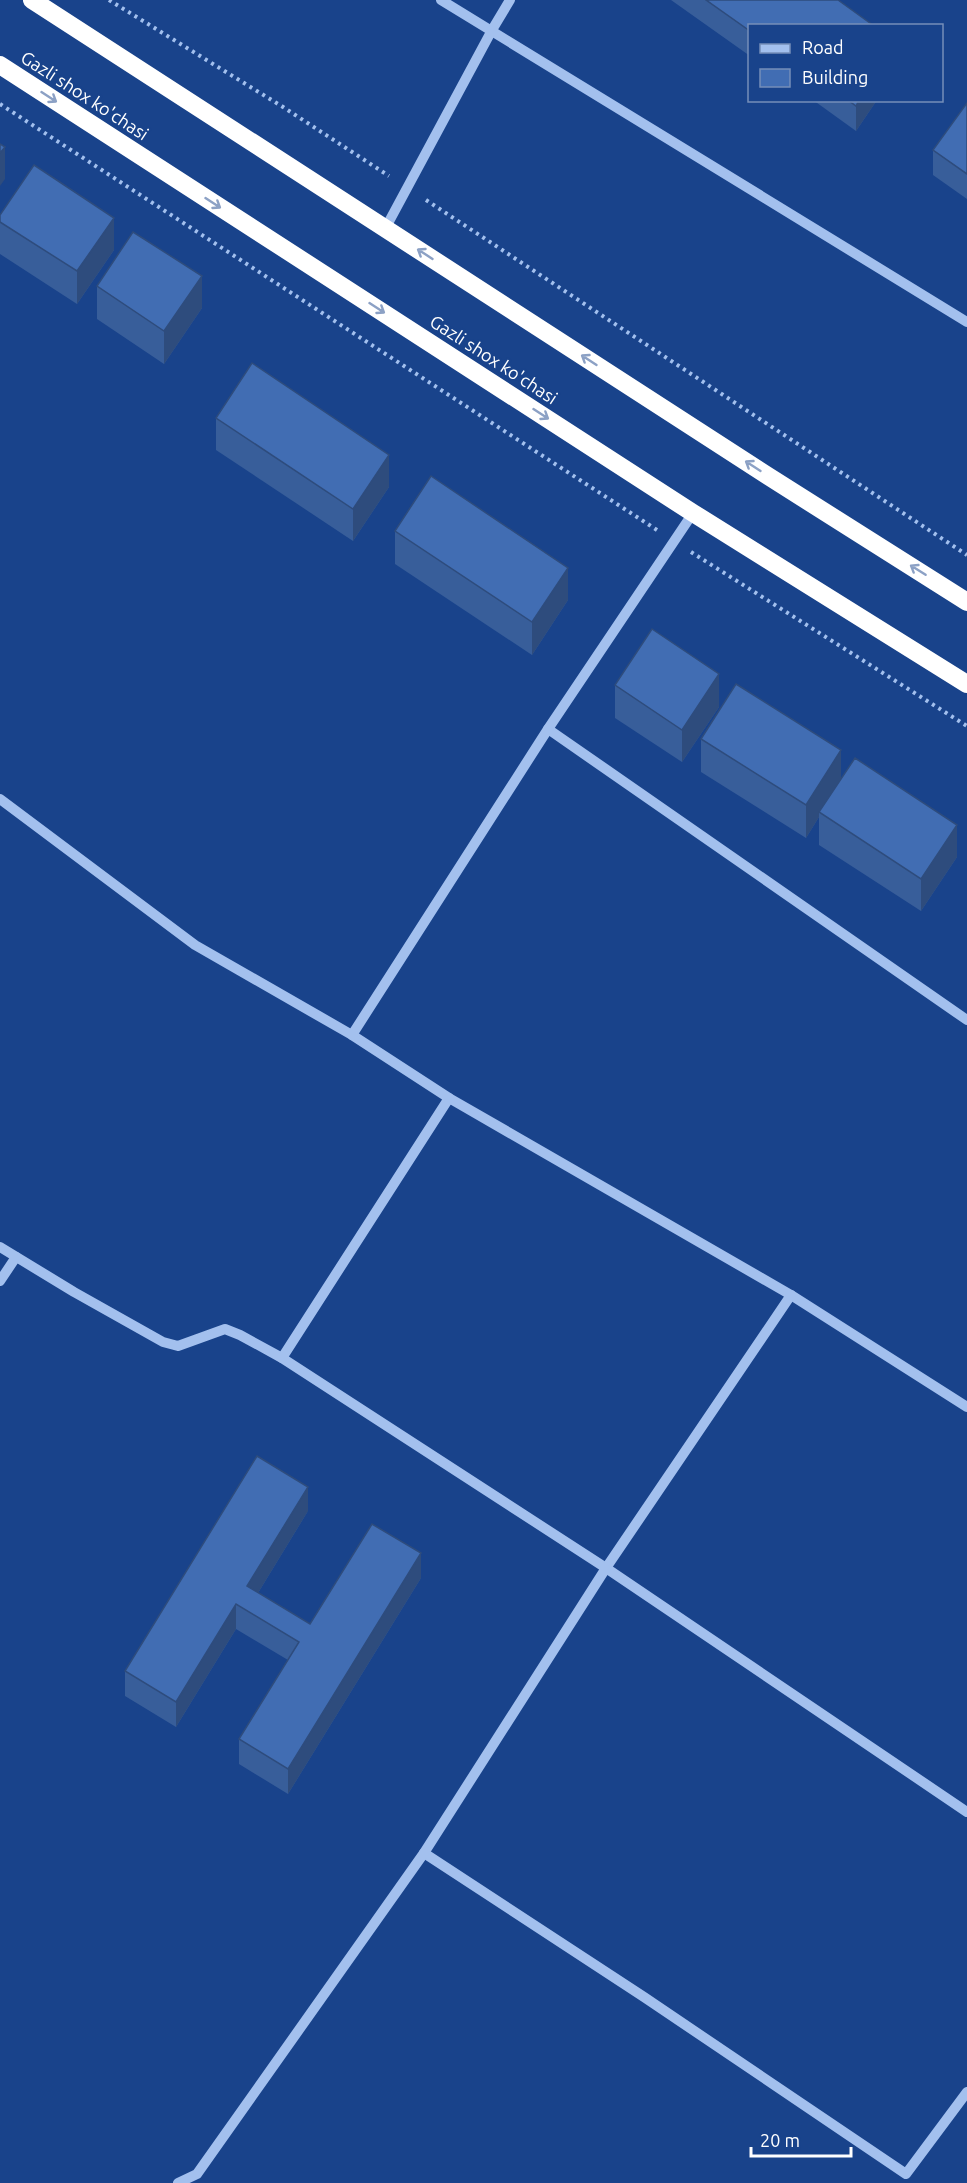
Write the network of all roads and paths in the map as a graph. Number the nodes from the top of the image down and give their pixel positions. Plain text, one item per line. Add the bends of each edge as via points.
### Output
1 (32, 0) edge
2 (109, 0) edge
3 (441, 0) edge
4 (510, 0) edge
5 (492, 30) junction
6 (0, 65) edge
7 (0, 105) edge
8 (407, 188) junction
9 (386, 229) junction
10 (967, 322) edge
11 (693, 513) junction
12 (674, 542) junction
13 (967, 555) edge
14 (967, 602) edge
15 (967, 684) edge
16 (967, 726) edge
17 (548, 729) junction
18 (0, 799) edge
19 (967, 1020) edge
20 (351, 1035) junction
21 (449, 1098) junction
22 (0, 1247) edge
23 (16, 1257) junction
24 (0, 1281) edge
25 (791, 1294) junction
26 (282, 1358) junction
27 (967, 1407) edge
28 (606, 1568) junction
29 (967, 1812) edge
30 (424, 1853) junction
31 (967, 2092) edge
32 (178, 2183) edge

1 - 9 highway
2 - 8 path
3 - 5 street
4 - 5 street
5 - 8 street
5 - 10 street
6 -> 11 highway, Gazli shox ko'chasi
7 - 12 path
8 - 9 street
8 - 13 path
14 -> 9 highway
11 - 12 street
11 - 15 highway, Gazli shox ko'chasi
12 - 16 path
12 - 17 street
17 - 19 street
17 - 20 street
18 - 20 street via 195,945
20 - 21 street
21 - 25 street
21 - 26 street
22 - 23 street
23 - 24 street
23 - 26 street via 163,1342 178,1346 225,1329
25 - 27 street
25 - 28 street
26 - 28 street
28 - 29 street
28 - 30 street
30 - 31 street via 906,2174
30 - 32 street via 197,2174

